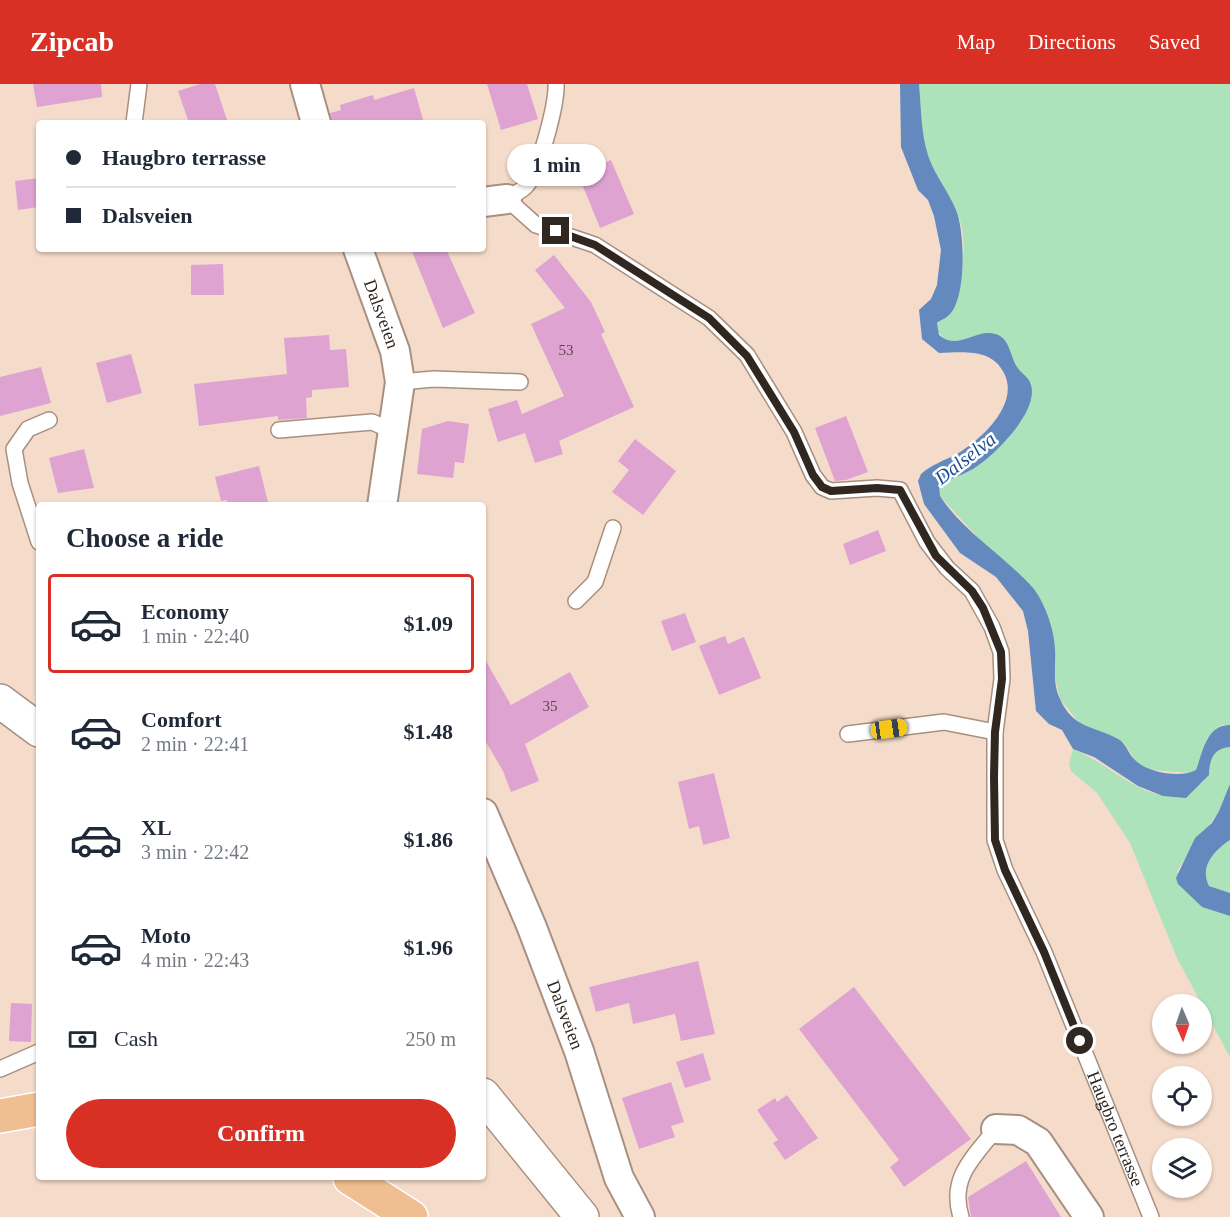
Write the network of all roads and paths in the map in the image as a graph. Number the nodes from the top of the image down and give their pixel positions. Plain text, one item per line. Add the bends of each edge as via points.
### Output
1 (139, 84) edge
2 (304, 84) edge
3 (556, 84) edge
4 (135, 120) edge
5 (315, 120) edge
6 (495, 200) edge
7 (359, 252) edge
8 (400, 382) junction
9 (520, 382) dead end
10 (48, 420) dead end
11 (279, 430) dead end
12 (393, 431) junction
13 (383, 502) edge
14 (613, 528) dead end
15 (36, 533) edge
16 (576, 601) dead end
17 (0, 701) edge
18 (36, 723) edge
19 (995, 732) junction
20 (849, 734) dead end
21 (486, 820) edge
22 (36, 1053) edge
23 (0, 1069) edge
24 (486, 1099) edge
25 (36, 1110) edge
26 (0, 1116) edge
27 (996, 1129) joint
28 (353, 1180) edge
29 (411, 1217) edge
30 (582, 1217) edge
31 (640, 1217) edge
32 (962, 1217) edge
33 (1089, 1217) edge
34 (1151, 1217) edge

1 - 4 lane
2 - 5 street
3 - 6 lane via 552,121 527,186
6 - 19 lane, Haugbro terrasse via 536,225 595,245 709,318 747,356 794,432 822,487 831,491 900,490 936,556 972,591 992,627 1001,652 1002,679
7 - 8 street, Dalsveien via 395,351
8 - 9 lane
8 - 12 street, Dalsveien
10 - 15 lane via 28,429 14,449
11 - 12 lane via 372,422
12 - 13 street, Dalsveien
14 - 16 lane via 595,582
17 - 18 main road
19 - 20 lane via 944,722
19 - 34 lane, Haugbro terrasse via 995,840
21 - 31 street, Dalsveien via 571,1030 619,1178
22 - 23 lane
24 - 30 main road
25 - 26 main road
27 - 32 lane via 957,1186
27 - 33 street via 1018,1130 1038,1142
28 - 29 main road

